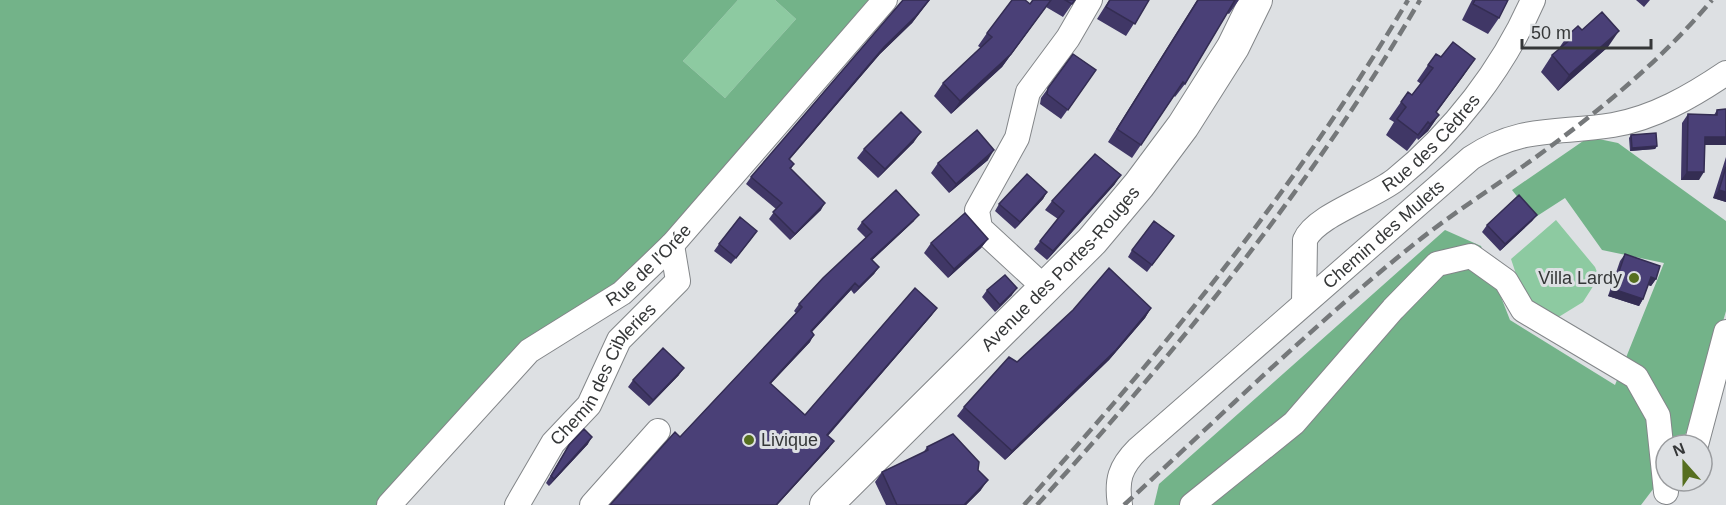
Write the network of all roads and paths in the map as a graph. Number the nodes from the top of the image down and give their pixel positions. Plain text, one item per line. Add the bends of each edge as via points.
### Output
1 (885, 0) edge
2 (1090, 0) edge
3 (1256, 0) edge
4 (1533, 0) edge
5 (1726, 73) edge
6 (672, 245) junction
7 (1306, 258) junction
8 (1333, 278) junction
9 (1046, 289) junction
10 (1304, 303) junction
11 (1726, 333) edge
12 (658, 432) dead end
13 (1660, 433) edge
14 (1699, 433) edge
15 (1119, 498) edge
16 (389, 505) edge
17 (517, 505) edge
18 (592, 505) edge
19 (826, 505) edge
20 (1192, 505) edge

1 - 6 street, Rue de l'Orée
2 - 9 street via 1028,92 1017,138 977,210 980,228
3 - 9 main road, Avenue des Portes-Rouges via 1233,47 1183,126 1106,225
4 - 7 street, Rue des Cèdres via 1505,53 1448,128 1394,181 1311,230 1305,240
5 - 8 street, Chemin des Mulets via 1646,117 1532,132 1498,142 1452,174
6 - 16 street, Rue de l'Orée via 622,293 529,351
6 - 17 street, Chemin des Cibleries via 678,281 619,340 590,405 553,443
7 - 8 street
7 - 10 street, Rue des Cèdres
8 - 10 street, Chemin des Mulets
9 - 19 main road, Avenue des Portes-Rouges
10 - 15 street, Chemin des Mulets via 1131,457 1118,477
11 - 14 street
12 - 18 street
13 - 20 street via 1658,416 1636,377 1523,310 1506,281 1471,256 1437,264 1294,423

